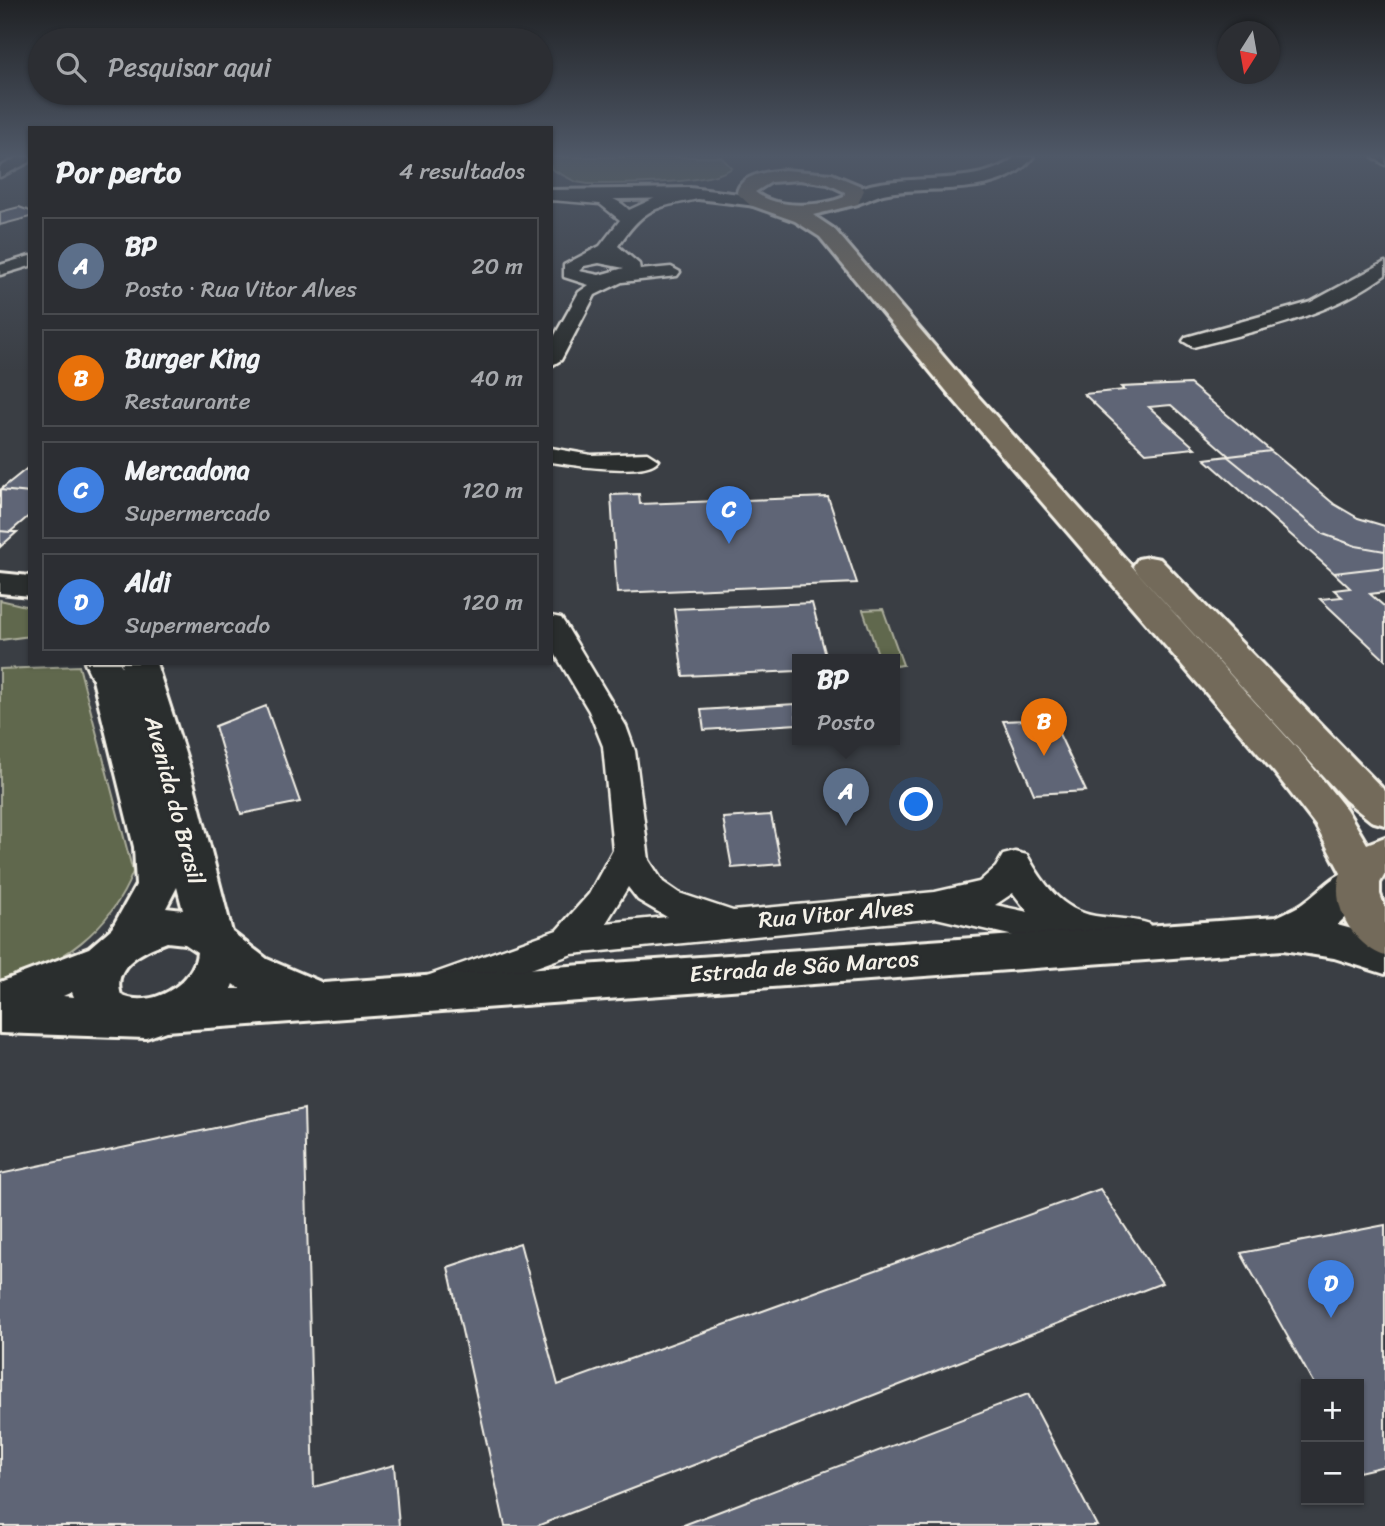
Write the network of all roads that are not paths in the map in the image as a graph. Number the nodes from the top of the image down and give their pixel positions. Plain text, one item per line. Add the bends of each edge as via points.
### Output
1 (622, 228) edge
2 (819, 228) edge
3 (848, 228) edge
4 (611, 247) junction
5 (28, 262) edge
6 (1385, 267) edge
7 (578, 268) junction
8 (624, 270) junction
9 (0, 271) edge
10 (668, 272) dead end
11 (588, 292) junction
12 (1193, 341) dead end
13 (553, 356) edge
14 (553, 455) edge
15 (647, 460) dead end
16 (591, 462) junction
17 (553, 472) edge
18 (0, 583) edge
19 (28, 586) edge
20 (553, 628) edge
21 (103, 665) edge
22 (139, 665) edge
23 (1385, 811) edge
24 (628, 853) junction
25 (1368, 870) edge
26 (935, 905) junction
27 (738, 922) junction
28 (1091, 929) junction
29 (1283, 933) junction
30 (1385, 939) edge
31 (570, 940) junction
32 (1185, 940) junction
33 (214, 943) junction
34 (115, 950) junction
35 (1385, 956) edge
36 (416, 996) junction
37 (0, 1002) edge
38 (326, 1004) junction
39 (169, 1013) junction
40 (0, 1014) edge
41 (122, 1017) junction

1 - 4 street
2 - 25 main road via 1289,764
3 - 23 main road via 978,380 1298,728 1359,792
4 - 7 street
4 - 8 street
5 - 9 street
6 - 12 street via 1359,287 1304,313
7 - 8 street via 593,280
7 - 11 street
8 - 10 street
8 - 11 street
11 - 13 street
14 - 16 street
15 - 16 street
16 - 17 street
18 - 19 street
20 - 24 street, Rua Vitor Alves via 616,738
21 - 34 street, Avenida do Brasil via 111,680 155,847 157,885
22 - 33 street, Avenida do Brasil via 170,766
24 - 27 street, Rua Vitor Alves via 637,877 653,895 695,915
24 - 31 street, Rua Vitor Alves via 602,903
25 - 29 street, Estrada de São Marcos via 1322,912
25 - 30 main road via 1357,897
26 - 27 street, Rua Vitor Alves
26 - 28 street, Rua Vitor Alves via 1040,928
26 - 28 street, Rua Vitor Alves via 992,893 1015,864 1026,887 1050,912
27 - 31 street, Rua Vitor Alves
28 - 32 street, Rua Vitor Alves
29 - 32 street, Estrada de São Marcos
29 - 35 street, Estrada de São Marcos
31 - 36 street, Rua Vitor Alves
32 - 36 street, Estrada de São Marcos
33 - 34 street via 199,929 165,925
33 - 38 street, Estrada de São Marcos via 233,962 267,983
33 - 39 street via 219,962 214,976 203,991
34 - 37 street
34 - 41 street via 93,985 94,996 100,1005
36 - 38 street, Estrada de São Marcos
38 - 39 street, Estrada de São Marcos
39 - 41 street
40 - 41 street

